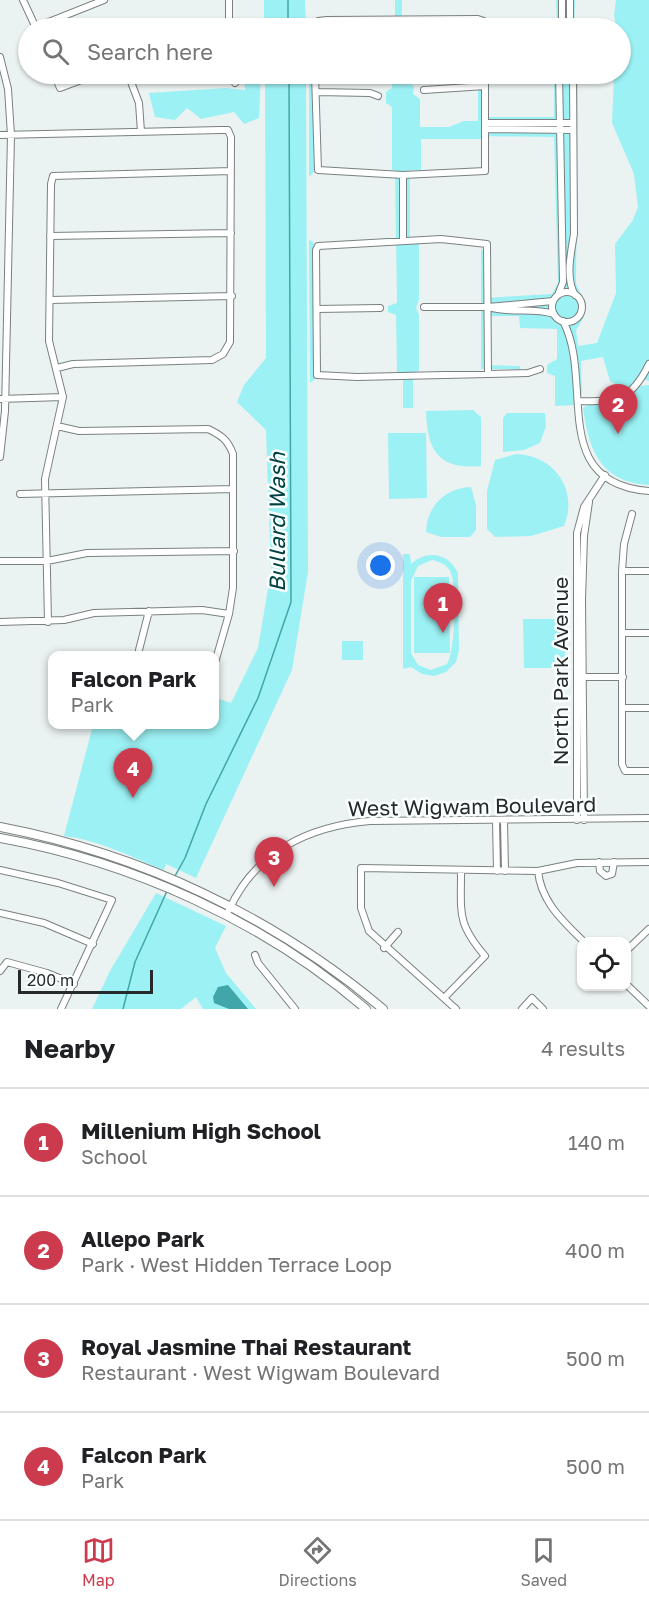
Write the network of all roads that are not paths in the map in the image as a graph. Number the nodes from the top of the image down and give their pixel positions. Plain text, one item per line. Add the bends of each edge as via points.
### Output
1 (23, 0) edge
2 (104, 0) edge
3 (229, 0) edge
4 (562, 0) edge
5 (570, 0) edge
6 (31, 18) edge
7 (60, 18) edge
8 (229, 18) edge
9 (562, 18) edge
10 (570, 18) edge
11 (0, 57) edge
12 (58, 84) edge
13 (71, 84) edge
14 (132, 84) edge
15 (315, 84) edge
16 (559, 84) edge
17 (573, 84) edge
18 (485, 86) joint
19 (424, 90) dead end
20 (315, 93) junction
21 (378, 96) dead end
22 (486, 126) junction
23 (560, 126) junction
24 (573, 126) junction
25 (141, 132) junction
26 (0, 135) edge
27 (11, 135) junction
28 (231, 171) junction
29 (403, 175) junction
30 (560, 182) junction
31 (573, 182) junction
32 (560, 224) junction
33 (573, 224) junction
34 (231, 233) junction
35 (50, 236) junction
36 (403, 241) junction
37 (558, 295) junction
38 (575, 295) junction
39 (232, 296) junction
40 (50, 300) junction
41 (553, 301) junction
42 (424, 307) dead end
43 (488, 307) junction
44 (380, 308) dead end
45 (317, 309) junction
46 (554, 314) junction
47 (575, 319) junction
48 (564, 321) junction
49 (571, 337) junction
50 (649, 364) edge
51 (57, 368) junction
52 (540, 369) dead end
53 (488, 373) junction
54 (63, 397) junction
55 (3, 399) edge
56 (578, 401) junction
57 (57, 426) junction
58 (0, 457) edge
59 (605, 475) junction
60 (233, 489) junction
61 (649, 491) edge
62 (20, 494) dead end
63 (45, 494) junction
64 (632, 514) dead end
65 (234, 551) junction
66 (0, 561) edge
67 (47, 561) junction
68 (622, 571) junction
69 (649, 571) edge
70 (149, 611) junction
71 (229, 614) junction
72 (0, 622) edge
73 (48, 622) junction
74 (623, 633) junction
75 (649, 633) edge
76 (139, 650) dead end
77 (218, 651) edge
78 (580, 677) junction
79 (623, 677) junction
80 (622, 708) junction
81 (649, 708) edge
82 (649, 771) edge
83 (649, 818) edge
84 (504, 820) junction
85 (580, 820) junction
86 (496, 821) junction
87 (0, 827) edge
88 (0, 838) edge
89 (599, 862) junction
90 (614, 862) junction
91 (649, 862) edge
92 (0, 870) edge
93 (497, 871) junction
94 (505, 871) junction
95 (538, 871) junction
96 (461, 872) junction
97 (231, 906) junction
98 (0, 914) edge
99 (226, 916) junction
100 (649, 928) edge
101 (398, 932) dead end
102 (579, 937) edge
103 (93, 944) junction
104 (631, 947) edge
105 (384, 948) junction
106 (255, 955) dead end
107 (0, 971) edge
108 (74, 984) junction
109 (631, 988) edge
110 (370, 998) junction
111 (444, 998) junction
112 (649, 1006) edge
113 (363, 1008) edge
114 (61, 1009) edge
115 (295, 1009) edge
116 (382, 1009) edge
117 (456, 1009) edge
118 (522, 1009) edge
119 (543, 1009) edge

1 - 6 street
2 - 7 street
3 - 8 street
4 - 9 street
5 - 10 street
11 - 27 street via 8,89
12 - 13 street via 60,88
14 - 25 street via 140,107
15 - 20 street
16 - 23 street
17 - 24 street
18 - 19 street
18 - 22 street
20 - 21 street
20 - 29 street via 318,170
22 - 23 street
22 - 29 street via 485,171
23 - 24 street
23 - 30 street
24 - 31 street
25 - 27 street
25 - 28 street via 228,130
26 - 27 street
27 - 55 street
28 - 34 street
28 - 35 street via 53,176
29 - 36 street
30 - 31 street
30 - 32 street
31 - 33 street
32 - 33 street
32 - 37 street via 563,282
33 - 38 street via 570,284
34 - 35 street
34 - 39 street
35 - 40 street
36 - 43 street via 441,239 487,244
36 - 45 street via 318,246
37 - 38 street
37 - 41 street
38 - 47 street via 582,307
39 - 40 street
39 - 51 street via 230,342 223,354 205,360 73,364
40 - 51 street via 49,341
41 - 43 street
41 - 46 street
42 - 43 street
43 - 46 street
43 - 53 street
44 - 45 street
45 - 53 street via 316,375
46 - 48 street
47 - 48 street
47 - 49 street
48 - 49 street
49 - 56 street
50 - 56 street via 639,384 624,397 604,402
51 - 54 street
52 - 53 street via 528,373
54 - 55 street
54 - 57 street
55 - 58 street
56 - 59 street via 582,443
57 - 60 street via 80,431 208,429 230,444
57 - 63 street via 47,460
59 - 61 street via 626,486
59 - 78 street, North Park Avenue via 589,502 580,559
60 - 63 street
60 - 65 street
62 - 63 street
63 - 67 street
64 - 68 street
65 - 67 street via 87,553
65 - 71 street
66 - 67 street
67 - 73 street
68 - 69 street
68 - 74 street
70 - 71 street via 209,610
70 - 73 street via 94,613
70 - 76 street
71 - 77 street
72 - 73 street
74 - 75 street
74 - 79 street
78 - 79 street
78 - 85 street, North Park Avenue
79 - 80 street
80 - 81 street
80 - 82 street via 622,764 625,771
83 - 85 street, West Wigwam Boulevard
84 - 85 street, West Wigwam Boulevard
84 - 86 street, West Wigwam Boulevard
84 - 94 street
86 - 93 street
86 - 97 street, West Wigwam Boulevard via 370,821 318,830 265,859
87 - 97 main road via 89,848
88 - 99 main road via 84,858 154,883
89 - 90 street
89 - 90 street via 600,871 606,876 612,874
89 - 95 street
90 - 91 street
92 - 103 street via 112,900
93 - 94 street
93 - 96 street
94 - 95 street
95 - 102 street via 548,904
96 - 105 street via 419,867 361,868 361,908 369,932
96 - 111 street via 467,935 485,956
97 - 99 street, West Wigwam Boulevard
97 - 110 main road via 292,942
98 - 103 street via 44,923
99 - 113 main road via 297,958
100 - 104 street
101 - 105 street
103 - 108 street
105 - 111 street
106 - 115 street
107 - 108 street via 7,962
108 - 114 street
109 - 112 street
110 - 113 street
110 - 116 main road
111 - 117 street
118 - 119 street via 532,998

